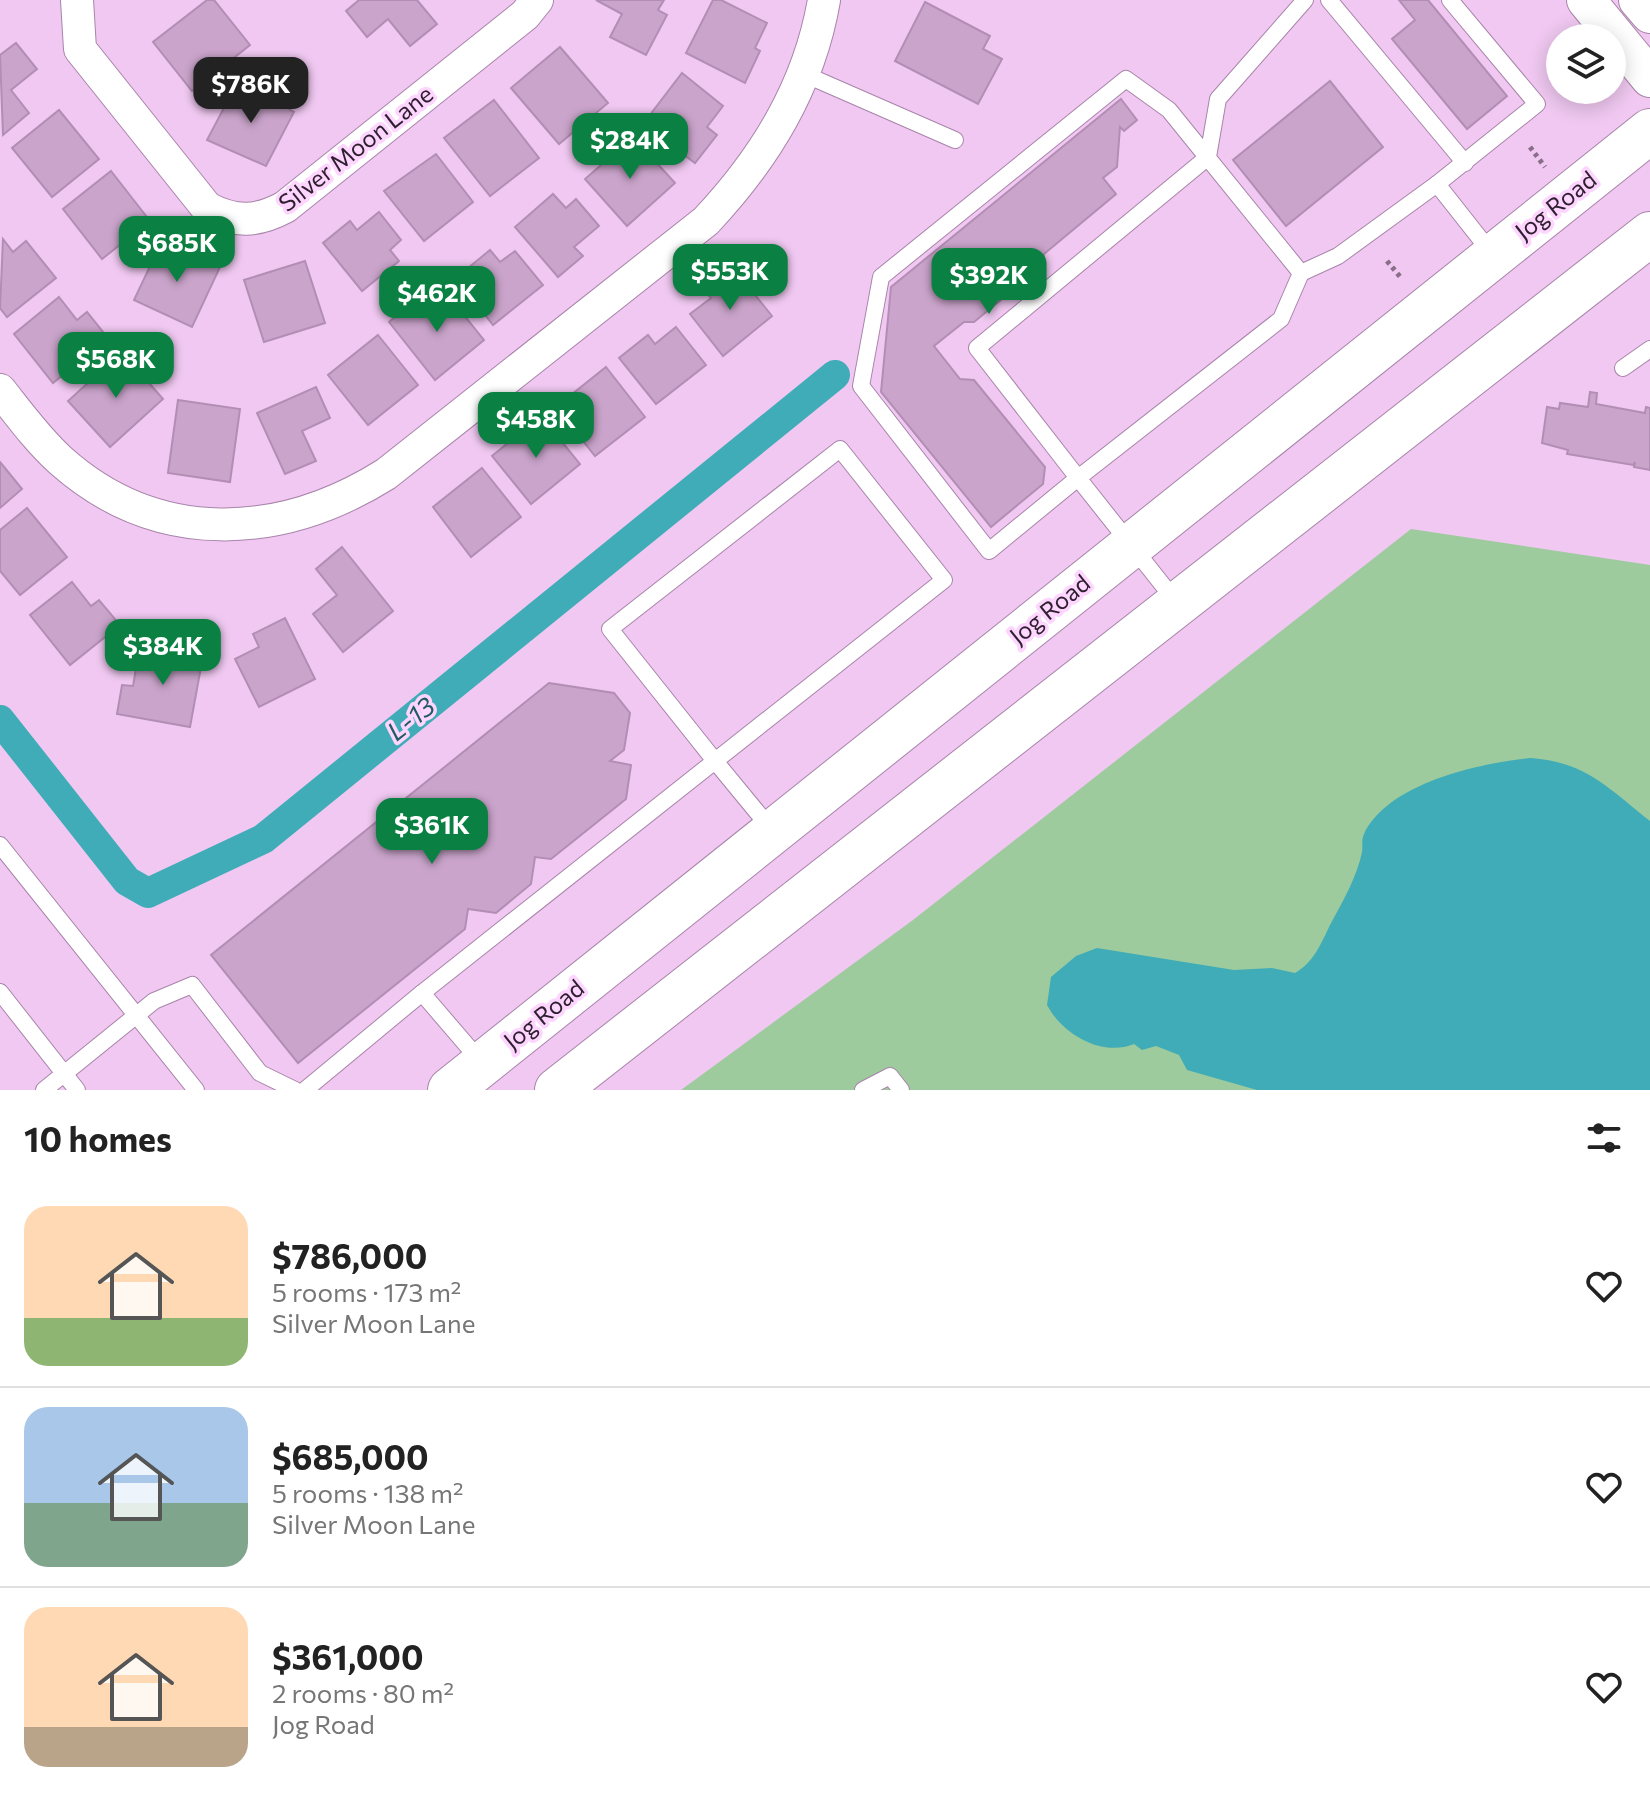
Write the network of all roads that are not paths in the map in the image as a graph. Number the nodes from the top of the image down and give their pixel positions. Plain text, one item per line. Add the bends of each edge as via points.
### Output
1 (77, 0) edge
2 (537, 0) edge
3 (824, 0) edge
4 (1305, 0) edge
5 (1329, 0) edge
6 (1450, 0) edge
7 (1586, 0) edge
8 (1638, 0) edge
9 (1650, 14) edge
10 (804, 74) junction
11 (1650, 78) edge
12 (1650, 131) edge
13 (955, 140) dead end
14 (1208, 157) junction
15 (1465, 163) junction
16 (1437, 184) junction
17 (1650, 234) edge
18 (1493, 255) junction
19 (1301, 273) junction
20 (1650, 349) edge
21 (1623, 368) dead end
22 (0, 390) edge
23 (1078, 478) junction
24 (1131, 545) junction
25 (1178, 604) junction
26 (715, 761) junction
27 (773, 831) junction
28 (0, 845) edge
29 (0, 992) edge
30 (422, 993) junction
31 (137, 1015) junction
32 (64, 1074) junction
33 (478, 1081) edge
34 (44, 1090) edge
35 (77, 1090) edge
36 (196, 1090) edge
37 (295, 1090) edge
38 (305, 1090) edge
39 (557, 1090) edge
40 (863, 1090) edge
41 (901, 1090) edge

1 - 2 street, Silver Moon Lane via 80,49 207,208 246,221 285,207
3 - 10 street
4 - 14 lane via 1218,99
5 - 15 lane
6 - 15 lane via 1537,104
7 - 11 street
8 - 9 street
10 - 13 lane
10 - 22 street via 769,144 706,221 386,474 313,512 252,524 211,524 130,504 60,460
12 - 18 main road, Jog Road
14 - 19 lane
14 - 23 lane via 977,348
14 - 23 lane via 1169,110 1126,79 881,277 861,386 989,551
15 - 16 lane
16 - 18 lane
16 - 19 lane via 1338,256
17 - 25 main road
18 - 24 main road, Jog Road
19 - 23 lane via 1281,319
20 - 21 lane
23 - 24 lane
24 - 25 lane
24 - 27 main road, Jog Road
25 - 39 main road
26 - 26 lane via 944,580 840,449 610,629
26 - 27 lane
26 - 30 lane
27 - 33 main road, Jog Road
28 - 31 lane
29 - 32 lane
30 - 33 lane
30 - 38 lane
31 - 32 lane
31 - 36 lane
31 - 37 lane via 154,1001 192,985 260,1073
32 - 34 lane
32 - 35 lane
40 - 41 lane via 890,1076

